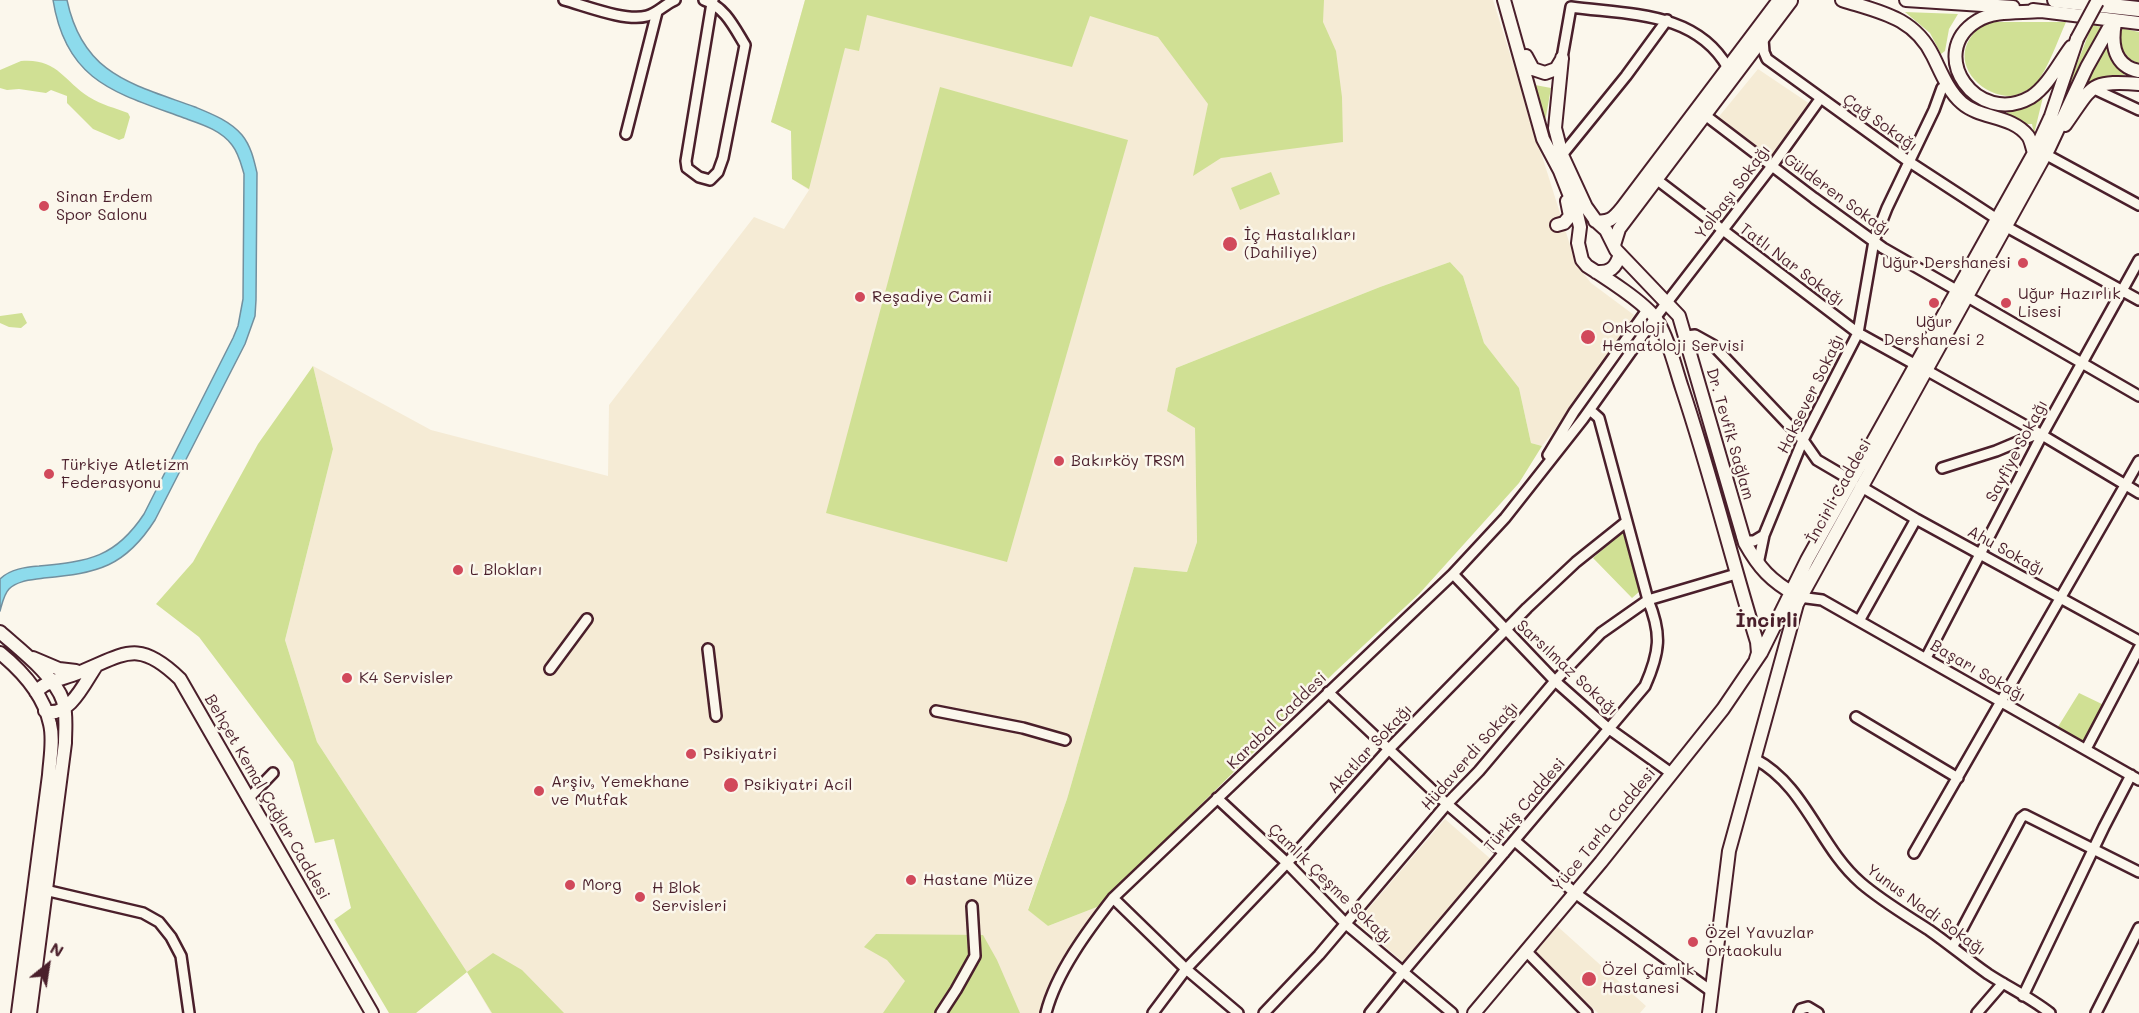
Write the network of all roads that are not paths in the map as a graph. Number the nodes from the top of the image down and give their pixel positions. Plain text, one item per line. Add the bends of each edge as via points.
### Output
1 (564, 0) edge
2 (675, 0) edge
3 (1504, 0) edge
4 (1842, 0) edge
5 (1906, 0) edge
6 (2055, 0) edge
7 (710, 1) edge
8 (1785, 1) edge
9 (2098, 1) edge
10 (2139, 9) edge
11 (2040, 11) junction
12 (657, 12) junction
13 (2117, 12) dead end
14 (1667, 20) junction
15 (2139, 23) edge
16 (2109, 26) dead end
17 (1513, 27) junction
18 (1763, 39) junction
19 (2077, 39) junction
20 (1562, 58) junction
21 (1728, 68) junction
22 (2139, 71) edge
23 (2139, 84) edge
24 (1942, 88) dead end
25 (2092, 88) junction
26 (1820, 99) junction
27 (2139, 110) edge
28 (1705, 115) junction
29 (626, 134) dead end
30 (2043, 152) junction
31 (1562, 155) junction
32 (1908, 161) junction
33 (1772, 166) junction
34 (1560, 171) junction
35 (1656, 179) junction
36 (2139, 205) edge
37 (1596, 221) junction
38 (2001, 223) junction
39 (1557, 225) dead end
40 (1580, 227) junction
41 (1722, 230) junction
42 (1874, 241) junction
43 (1617, 250) junction
44 (2139, 260) edge
45 (1596, 272) junction
46 (2122, 291) junction
47 (1962, 293) junction
48 (2139, 300) edge
49 (1668, 303) junction
50 (1651, 314) junction
51 (1858, 333) junction
52 (1686, 336) junction
53 (2082, 363) junction
54 (1921, 367) junction
55 (2139, 396) edge
56 (1590, 410) junction
57 (2040, 434) junction
58 (1803, 440) junction
59 (2139, 461) edge
60 (1942, 468) dead end
61 (1537, 476) junction
62 (1856, 483) junction
63 (2125, 485) junction
64 (2139, 494) edge
65 (1916, 519) junction
66 (1626, 522) junction
67 (1726, 530) junction
68 (1764, 535) junction
69 (1742, 537) junction
70 (1980, 553) junction
71 (1758, 564) junction
72 (1453, 574) junction
73 (1736, 574) junction
74 (1793, 598) junction
75 (2060, 598) junction
76 (1648, 600) junction
77 (587, 619) dead end
78 (1859, 621) junction
79 (1505, 631) junction
80 (1, 633) edge
81 (2139, 641) edge
82 (2139, 648) edge
83 (708, 649) dead end
84 (20, 651) junction
85 (0, 653) edge
86 (1926, 658) junction
87 (1754, 663) junction
88 (91, 668) junction
89 (550, 669) dead end
90 (1555, 681) junction
91 (52, 682) junction
92 (36, 692) junction
93 (1328, 692) junction
94 (2002, 702) junction
95 (1768, 706) junction
96 (64, 708) junction
97 (45, 711) junction
98 (936, 711) dead end
99 (716, 717) dead end
100 (1856, 717) dead end
101 (1608, 728) junction
102 (1065, 740) dead end
103 (2086, 749) junction
104 (1388, 750) junction
105 (1755, 759) junction
106 (273, 773) dead end
107 (1671, 773) junction
108 (2135, 777) edge
109 (1958, 778) junction
110 (1217, 798) junction
111 (248, 799) junction
112 (1447, 804) junction
113 (1515, 841) junction
114 (2094, 849) junction
115 (1504, 853) junction
116 (1914, 853) dead end
117 (1287, 862) junction
118 (2139, 872) edge
119 (45, 890) junction
120 (1575, 893) junction
121 (1113, 898) junction
122 (972, 906) dead end
123 (1346, 924) junction
124 (2139, 928) edge
125 (1953, 946) junction
126 (1526, 951) junction
127 (1186, 969) junction
128 (1403, 972) junction
129 (2003, 983) junction
130 (1711, 991) junction
131 (2023, 996) junction
132 (18, 1013) edge
133 (30, 1013) edge
134 (189, 1013) edge
135 (372, 1013) edge
136 (941, 1013) edge
137 (1046, 1013) edge
138 (1153, 1013) edge
139 (1238, 1013) edge
140 (1264, 1013) edge
141 (1370, 1013) edge
142 (1452, 1013) edge
143 (1474, 1013) edge
144 (1587, 1013) edge
145 (1709, 1013) edge
146 (1799, 1013) edge
147 (1818, 1013) edge
148 (1977, 1013) edge
149 (2050, 1013) edge
150 (2096, 1013) edge

1 - 12 street via 626,17
2 - 12 street
3 - 17 main road
4 - 30 main road via 1901,20 1915,30 1960,101 2018,127
5 - 11 main road
6 - 10 highway
7 - 7 street via 729,18 745,45 723,158 710,180 687,168 686,161
8 - 18 main road
8 - 21 main road
9 - 19 main road, bridge
11 - 15 main road
11 - 19 main road via 1987,16 1966,30 1956,58 1967,88 1993,103 2022,101 2039,90
12 - 29 street
13 - 22 main road via 2115,52 2124,65
14 - 20 street via 1571,7
14 - 21 street via 1704,39
14 - 31 street
16 - 30 main road, İncirli Caddesi
17 - 20 main road via 1536,71 1550,73
17 - 34 main road via 1543,139
18 - 26 street, Çağ Sokağı via 1767,59
18 - 28 main road
19 - 30 main road, İncirli Caddesi
20 - 31 main road via 1555,128
21 - 37 main road via 1620,211 1604,223
23 - 25 main road via 2112,82
24 - 32 street, Haksever Sokağı
25 - 27 street
25 - 30 main road
26 - 32 street, Çağ Sokağı
26 - 33 street, Yolbaşı Sokağı
28 - 33 street, Gülderen Sokağı
28 - 35 main road
30 - 36 street
30 - 38 main road, İncirli Caddesi
31 - 37 main road
32 - 38 street, Çağ Sokağı
32 - 42 street, Haksever Sokağı
33 - 41 street, Yolbaşı Sokağı
33 - 42 street, Gülderen Sokağı
34 - 39 main road via 1570,216
34 - 40 main road
35 - 41 street, Tatlı Nar Sokağı
35 - 43 main road via 1619,229
37 - 40 main road
37 - 43 main road
38 - 46 street, Çağ Sokağı
38 - 47 main road, İncirli Caddesi
40 - 45 main road via 1582,260
41 - 49 street, Yolbaşı Sokağı
41 - 51 street, Tatlı Nar Sokağı
42 - 47 street, Gülderen Sokağı
42 - 51 street, Haksever Sokağı
43 - 45 main road via 1614,268
43 - 49 main road, Dr. Tevfik Sağlam
44 - 46 street, Sayfiye Sokağı
45 - 50 main road
46 - 48 street, Çağ Sokağı
46 - 53 street, Sayfiye Sokağı
47 - 53 street, Gülderen Sokağı
47 - 54 main road, İncirli Caddesi
49 - 50 street, Karabal Caddesi
49 - 52 main road, Dr. Tevfik Sağlam via 1679,316
50 - 56 street, Karabal Caddesi
50 - 61 street, Karabal Caddesi via 1574,412
50 - 67 main road via 1661,328
51 - 54 street, Tatlı Nar Sokağı
51 - 58 street, Haksever Sokağı
52 - 58 street, Ahu Sokağı via 1695,335 1713,345
52 - 69 main road, Dr. Tevfik Sağlam
53 - 55 street, Gülderen Sokağı
53 - 57 street, Sayfiye Sokağı
54 - 57 street, Tatlı Nar Sokağı
54 - 62 main road, İncirli Caddesi
56 - 61 street, Karabal Caddesi
56 - 66 street, Türkiş Caddesi via 1599,418
57 - 60 street
57 - 63 street, Tatlı Nar Sokağı
57 - 70 street, Sayfiye Sokağı
58 - 62 street, Ahu Sokağı via 1817,460
58 - 68 street, Haksever Sokağı
59 - 63 street
61 - 72 street, Karabal Caddesi via 1505,518
62 - 65 street, Ahu Sokağı
62 - 74 main road, İncirli Caddesi
63 - 64 street, Tatlı Nar Sokağı
63 - 75 street
65 - 70 street, Ahu Sokağı
65 - 78 street
66 - 76 street, Türkiş Caddesi
66 - 79 street, Akatlar Sokağı via 1576,562
67 - 73 main road
67 - 74 main road via 1760,579 1775,593
68 - 69 street via 1754,541
68 - 71 street, Haksever Sokağı
69 - 71 main road, Dr. Tevfik Sağlam
70 - 75 street, Ahu Sokağı
70 - 86 street, Sayfiye Sokağı
71 - 74 main road, Dr. Tevfik Sağlam
72 - 79 street, Sarsılmaz Sokağı
72 - 93 street, Karabal Caddesi
73 - 76 street, Hüdaverdi Sokağı
73 - 87 main road via 1758,645
74 - 78 street, Başarı Sokağı via 1822,600
74 - 87 main road, İncirli Caddesi
74 - 95 main road, İncirli Caddesi
75 - 81 street, Ahu Sokağı
75 - 94 street
76 - 90 street, Hüdaverdi Sokağı via 1601,633
76 - 101 street, Türkiş Caddesi via 1656,620 1655,663 1645,686
77 - 89 street
78 - 86 street, Başarı Sokağı
79 - 90 street, Sarsılmaz Sokağı
79 - 104 street, Akatlar Sokağı
80 - 84 main road
82 - 103 street
83 - 99 street
84 - 88 main road via 59,669
84 - 91 main road
85 - 92 main road via 19,669
86 - 94 street, Başarı Sokağı
87 - 95 main road via 1771,667
87 - 107 main road, Yüce Tarla Caddesi
88 - 91 main road, Behçet Kemal Çağlar Caddesi
88 - 96 main road via 71,703
88 - 111 main road, Behçet Kemal Çağlar Caddesi via 131,653 149,655 163,663 180,680
90 - 101 street, Sarsılmaz Sokağı
90 - 112 street, Hüdaverdi Sokağı
91 - 92 main road, Behçet Kemal Çağlar Caddesi
91 - 96 main road
92 - 97 main road
93 - 104 street
93 - 110 street, Karabal Caddesi
94 - 103 street, Başarı Sokağı
94 - 109 street
95 - 105 main road, İncirli Caddesi
96 - 97 main road
96 - 119 main road via 65,743
97 - 132 main road via 51,731 49,775
98 - 102 street
100 - 109 street
101 - 107 street, Sarsılmaz Sokağı
101 - 113 street, Türkiş Caddesi
103 - 108 street, Başarı Sokağı
104 - 112 street
104 - 117 street, Akatlar Sokağı
105 - 125 street, Yunus Nadi Sokağı via 1782,779 1801,801 1828,844 1860,883
105 - 130 main road, İncirli Caddesi via 1729,851
106 - 111 street
107 - 120 main road, Yüce Tarla Caddesi
108 - 114 street
109 - 116 street
110 - 117 street, Çamlık Çeşme Sokağı
110 - 121 street, Karabal Caddesi
111 - 135 main road, Behçet Kemal Çağlar Caddesi
112 - 115 street
112 - 123 street, Hüdaverdi Sokağı
113 - 115 street, Türkiş Caddesi
113 - 120 street
114 - 118 street
114 - 125 street via 2025,815
114 - 131 street
115 - 128 street, Türkiş Caddesi
117 - 123 street, Çamlık Çeşme Sokağı
117 - 127 street, Akatlar Sokağı
119 - 133 main road
119 - 134 street via 143,913 159,922 181,956
120 - 126 main road, Yüce Tarla Caddesi
120 - 130 street
121 - 127 street
121 - 137 street, Karabal Caddesi via 1079,947 1050,997
122 - 136 street via 975,956
123 - 128 street, Çamlık Çeşme Sokağı
123 - 140 street, Hüdaverdi Sokağı
124 - 150 street
125 - 129 street, Yunus Nadi Sokağı
126 - 143 main road, Yüce Tarla Caddesi
126 - 144 street
127 - 138 street, Akatlar Sokağı
127 - 139 street
128 - 141 street, Türkiş Caddesi
128 - 142 street, Çamlık Çeşme Sokağı
129 - 131 street, Yunus Nadi Sokağı
129 - 148 street
130 - 145 main road, İncirli Caddesi
131 - 149 street, Yunus Nadi Sokağı
146 - 147 street via 1808,1007

